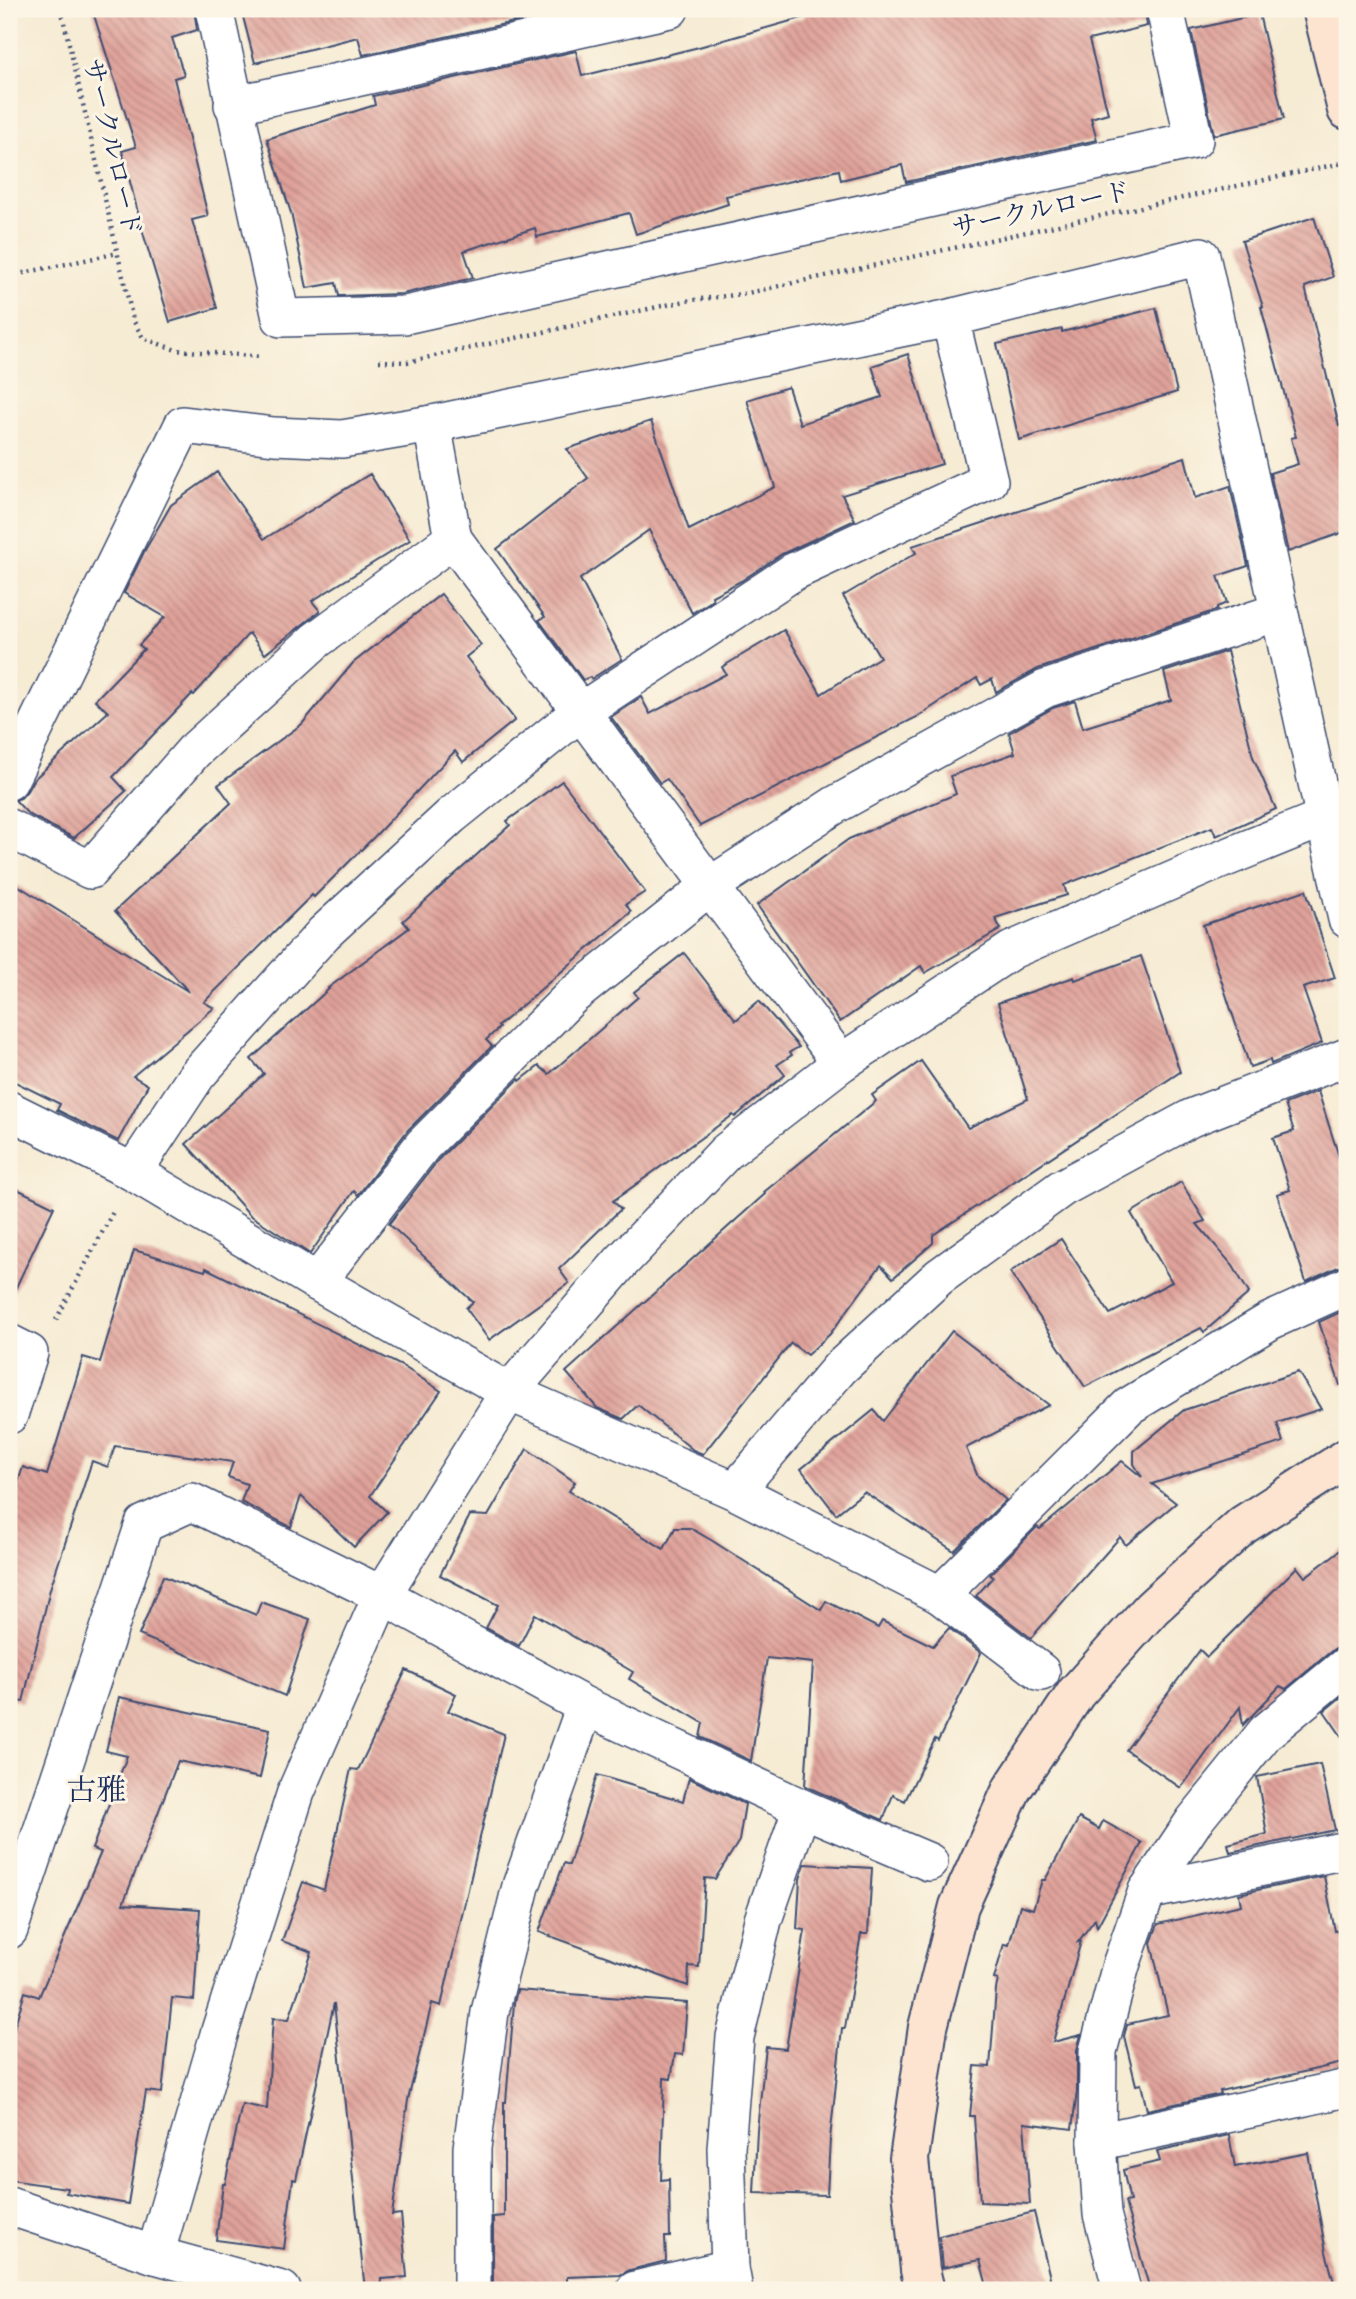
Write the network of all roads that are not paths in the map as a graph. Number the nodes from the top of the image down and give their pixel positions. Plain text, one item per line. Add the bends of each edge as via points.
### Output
1 (214, 9) edge
2 (670, 9) edge
3 (1165, 9) edge
4 (1322, 9) edge
5 (233, 105) junction
6 (1347, 110) edge
7 (950, 318) junction
8 (432, 424) junction
9 (453, 539) junction
10 (1278, 612) junction
11 (580, 712) junction
12 (9, 781) edge
13 (1337, 815) edge
14 (9, 828) edge
15 (710, 887) junction
16 (1347, 919) edge
17 (1347, 1057) edge
18 (841, 1063) junction
19 (9, 1110) edge
20 (133, 1172) junction
21 (317, 1282) junction
22 (1347, 1286) edge
23 (19, 1348) edge
24 (509, 1392) junction
25 (9, 1415) edge
26 (1347, 1458) edge
27 (735, 1491) junction
28 (382, 1595) junction
29 (940, 1595) junction
30 (1347, 1665) edge
31 (1041, 1672) dead end
32 (585, 1706) junction
33 (802, 1808) junction
34 (1347, 1850) edge
35 (929, 1862) dead end
36 (1147, 1891) junction
37 (9, 1930) edge
38 (1347, 2088) edge
39 (1097, 2142) junction
40 (9, 2206) edge
41 (155, 2255) junction
42 (732, 2279) edge
43 (282, 2290) edge
44 (472, 2290) edge
45 (635, 2290) edge
46 (925, 2290) edge
47 (1122, 2290) edge

1 - 5 street
2 - 5 street
3 - 5 street via 1194,140 405,315 281,318
4 - 6 street
7 - 8 street
7 - 10 street via 1201,256
7 - 11 street via 989,481 793,572
8 - 9 street
8 - 12 street via 342,439 183,425
9 - 11 street
9 - 14 street via 315,641 194,751 90,870
10 - 13 street
10 - 15 street via 1045,689 835,805
11 - 15 street
11 - 20 street via 451,816 324,933 197,1075
13 - 16 street
13 - 18 street via 1012,950
15 - 18 street
15 - 21 street via 571,997 423,1145
17 - 27 street via 1191,1118 1062,1188 939,1277 850,1359
18 - 24 street via 726,1152 621,1262
19 - 20 street
20 - 21 street
21 - 24 street
22 - 29 street via 1270,1321 1129,1406
23 - 25 street
24 - 27 street
24 - 28 street
26 - 46 street via 1243,1525 1152,1608 1076,1693 1012,1789 959,1906 928,2027 909,2159
27 - 29 street
28 - 32 street
28 - 37 street via 192,1502 144,1524
28 - 41 street via 296,1792
29 - 31 street
30 - 36 street via 1266,1732 1194,1821
32 - 33 street
32 - 44 street via 521,1886 490,2012 472,2148
33 - 35 street
33 - 42 street via 763,1920 735,2037 726,2148
34 - 36 street
36 - 39 street via 1098,2051
38 - 39 street
39 - 47 street via 1102,2214
40 - 41 street
41 - 43 street
42 - 45 street

